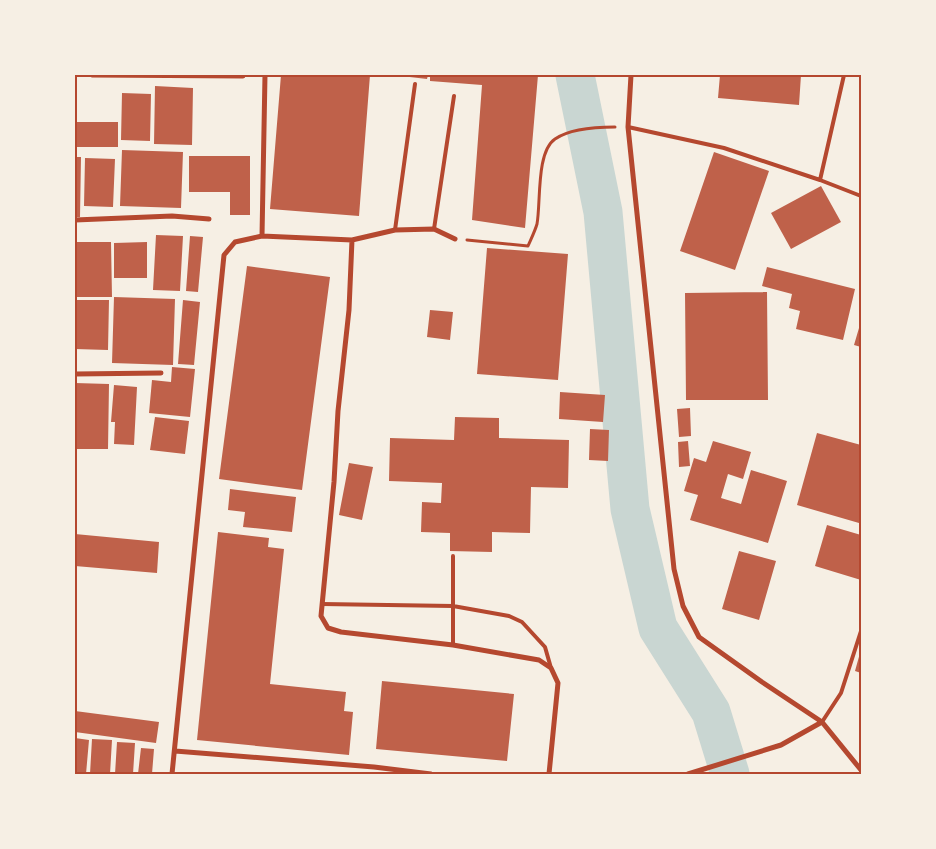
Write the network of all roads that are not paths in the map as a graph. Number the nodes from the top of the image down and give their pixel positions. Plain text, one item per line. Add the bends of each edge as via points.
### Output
1 (92, 75) edge
2 (265, 75) edge
3 (631, 75) edge
4 (844, 75) edge
5 (243, 76) edge
6 (415, 84) dead end
7 (454, 96) dead end
8 (628, 127) junction
9 (820, 180) junction
10 (861, 196) edge
11 (209, 219) dead end
12 (75, 220) edge
13 (434, 229) junction
14 (395, 230) junction
15 (262, 236) junction
16 (455, 239) road end
17 (352, 240) junction
18 (161, 373) dead end
19 (75, 374) edge
20 (453, 556) dead end
21 (322, 604) junction
22 (453, 606) junction
23 (861, 631) edge
24 (453, 645) junction
25 (551, 668) junction
26 (822, 722) junction
27 (175, 751) junction
28 (374, 767) junction
29 (861, 770) edge
30 (172, 774) edge
31 (374, 774) edge
32 (431, 774) edge
33 (549, 774) edge
34 (688, 774) edge

1 - 5 street
2 - 15 street
3 - 8 street
4 - 9 lane
6 - 14 lane
7 - 13 lane
8 - 9 lane via 724,148
8 - 26 street via 674,569 682,606 699,637
9 - 10 lane
11 - 12 street via 172,216
13 - 14 street
13 - 16 street
14 - 17 street
15 - 17 street
15 - 27 street via 235,242 224,255
17 - 21 street via 349,310
18 - 19 street
20 - 22 lane
21 - 22 lane
21 - 24 street via 321,616 328,628 334,630
22 - 24 lane
22 - 25 lane via 510,616 522,622 545,647
23 - 26 lane via 841,693
24 - 25 street via 540,660
25 - 33 street via 558,682
26 - 29 street
26 - 34 street via 781,744
27 - 28 street
27 - 30 street
28 - 31 lane
28 - 32 street

